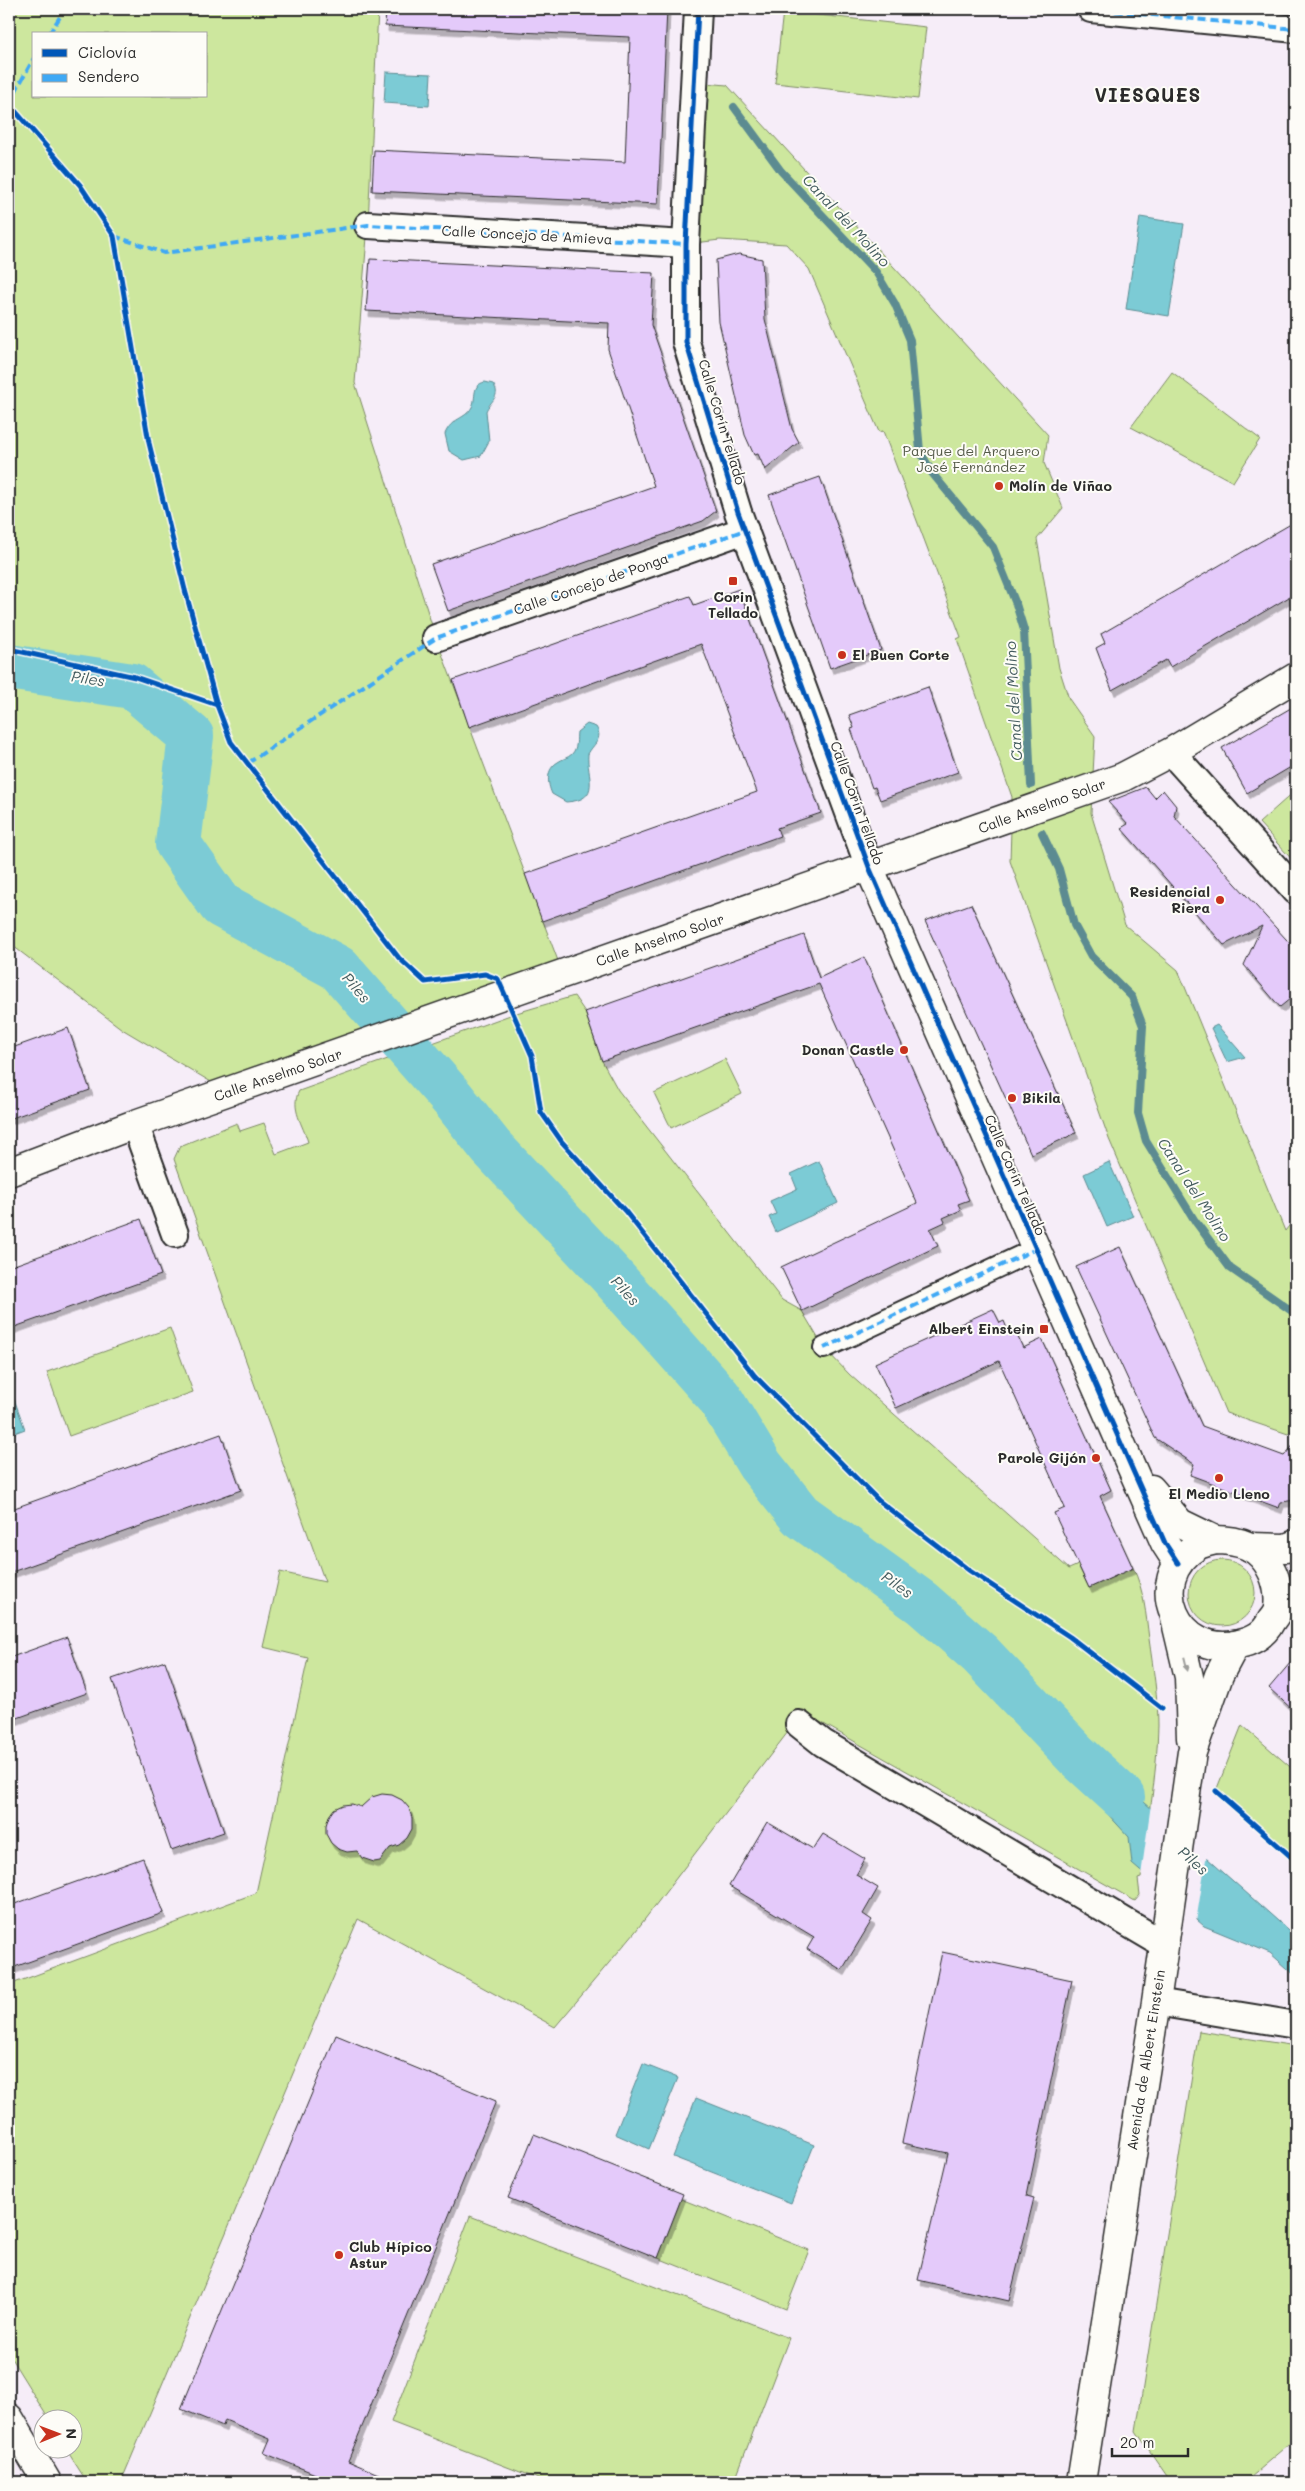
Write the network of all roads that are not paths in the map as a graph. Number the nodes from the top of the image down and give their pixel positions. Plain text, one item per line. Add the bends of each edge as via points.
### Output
1 (698, 9) edge
2 (1091, 9) edge
3 (1296, 29) edge
4 (368, 225) dead end
5 (686, 244) junction
6 (745, 530) junction
7 (436, 638) dead end
8 (1296, 678) edge
9 (1171, 752) junction
10 (869, 868) junction
11 (1296, 891) edge
12 (135, 1124) junction
13 (9, 1172) edge
14 (175, 1234) dead end
15 (1036, 1249) junction
16 (824, 1348) dead end
17 (1130, 1464) junction
18 (1215, 1540) junction
19 (1296, 1544) edge
20 (1250, 1547) junction
21 (1178, 1563) junction
22 (1296, 1588) edge
23 (1278, 1609) junction
24 (1174, 1617) junction
25 (1235, 1645) junction
26 (799, 1724) dead end
27 (1192, 1752) junction
28 (1163, 1944) junction
29 (1156, 2002) junction
30 (1296, 2025) edge
31 (9, 2418) edge
32 (47, 2482) edge
33 (1081, 2482) edge

1 - 5 street, Calle Corín Tellado
2 - 3 street
4 - 5 street, Calle Concejo de Amieva
5 - 6 street, Calle Corín Tellado via 686,342
6 - 7 street, Calle Concejo de Ponga
6 - 10 street, Calle Corín Tellado
8 - 9 street, Calle Anselmo Solar
9 - 10 street, Calle Anselmo Solar via 1123,777
9 - 11 street
10 - 12 street, Calle Anselmo Solar
10 - 15 street, Calle Corín Tellado
12 - 13 street, Calle Anselmo Solar
12 - 14 street
15 - 16 street, Calle Corín Tellado
15 - 17 street, Calle Corín Tellado
17 - 18 street, Calle Corín Tellado via 1180,1523
17 - 21 street, Calle Corín Tellado
18 - 20 street via 1232,1540
18 - 21 street via 1197,1546
19 - 20 street via 1286,1548
20 - 23 street via 1271,1568
21 - 24 street via 1170,1580 1169,1599
22 - 23 street
23 - 25 street via 1268,1627 1254,1641
24 - 25 street via 1191,1637 1208,1645
24 -> 27 street via 1189,1677
25 - 27 street, Avenida de Albert Einstein via 1219,1675
26 - 28 street via 823,1743
27 - 28 street, Avenida de Albert Einstein
28 - 29 street, Avenida de Albert Einstein
29 - 30 street
29 - 33 street, Avenida de Albert Einstein
31 - 32 street

